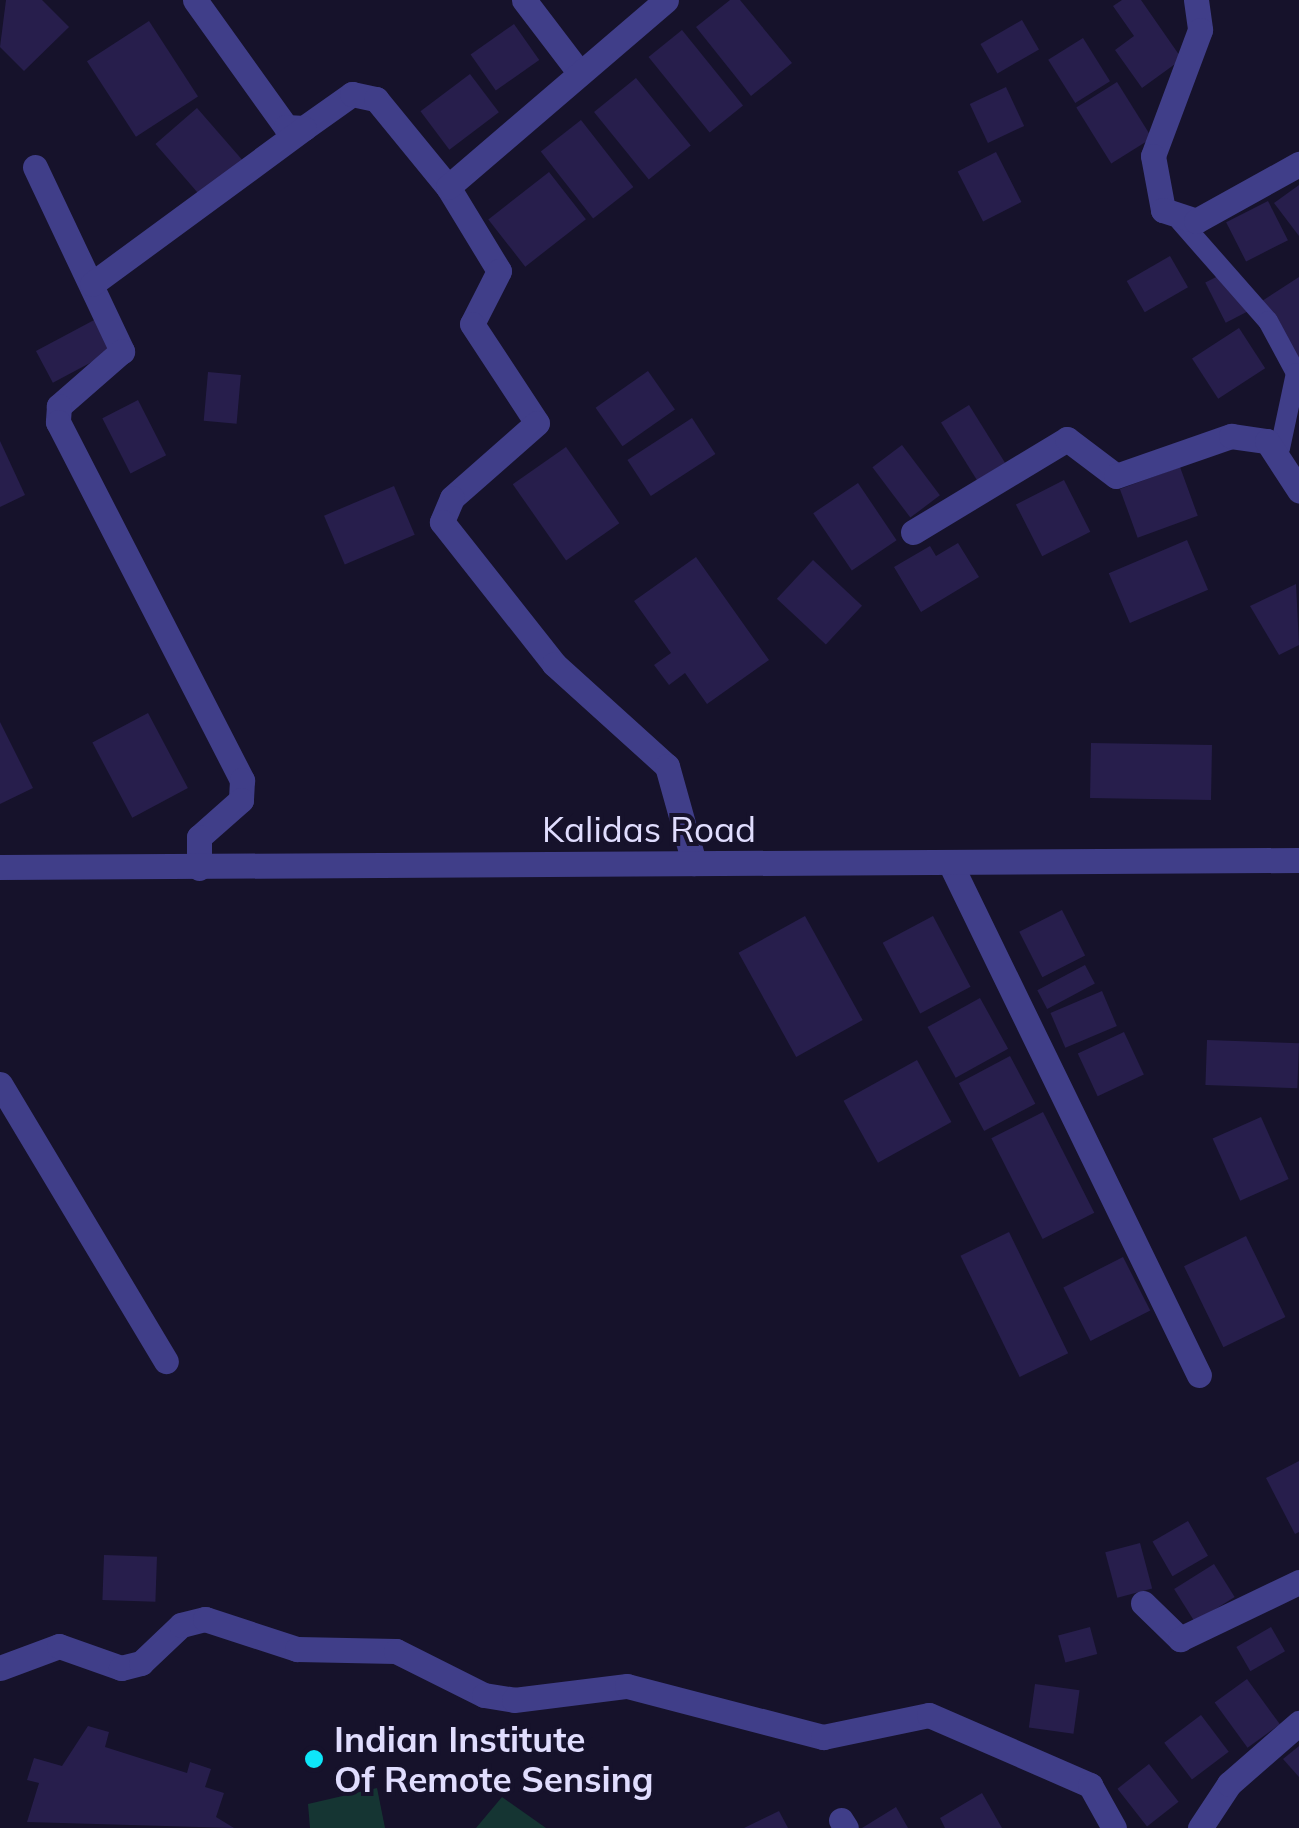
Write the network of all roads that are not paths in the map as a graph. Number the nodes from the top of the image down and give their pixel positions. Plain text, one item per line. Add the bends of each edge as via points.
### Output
1 (195, 0) edge
2 (524, 0) edge
3 (666, 0) edge
4 (1199, 2) edge
5 (578, 71) junction
6 (304, 128) junction
7 (1299, 164) edge
8 (35, 167) dead end
9 (448, 187) junction
10 (1180, 221) junction
11 (92, 284) junction
12 (1280, 448) junction
13 (1299, 490) edge
14 (913, 532) dead end
15 (1299, 860) edge
16 (694, 863) junction
17 (951, 865) junction
18 (0, 866) edge
19 (199, 868) junction
20 (0, 1084) edge
21 (166, 1361) dead end
22 (1200, 1375) dead end
23 (1299, 1582) edge
24 (1143, 1602) dead end
25 (0, 1668) edge
26 (1299, 1723) edge
27 (1114, 1828) edge
28 (1200, 1828) edge

1 - 6 street via 286,126
2 - 5 street
3 - 5 street
4 - 10 street via 1200,30 1151,176 1163,210
5 - 9 street
6 - 9 street via 364,92
6 - 11 street
7 - 10 street via 1212,215
8 - 11 street
9 - 16 street via 500,275 472,324 537,418 452,498 442,522 554,664 666,766
10 - 12 lane via 1268,322 1296,372
11 - 19 street via 122,351 59,406 58,422 242,780 241,800 199,836
12 - 13 street
12 - 14 street via 1231,436 1116,476 1075,441 1057,441
15 - 17 street, Kalidas Road
16 - 17 street, Kalidas Road
16 - 19 street, Kalidas Road
17 - 22 street
18 - 19 street, Kalidas Road
20 - 21 street
23 - 24 street via 1180,1640
25 - 27 street via 59,1646 121,1668 141,1664 181,1625 204,1620 297,1649 396,1651 484,1695 514,1700 627,1686 823,1737 929,1715 1090,1785
26 - 28 street via 1229,1784

